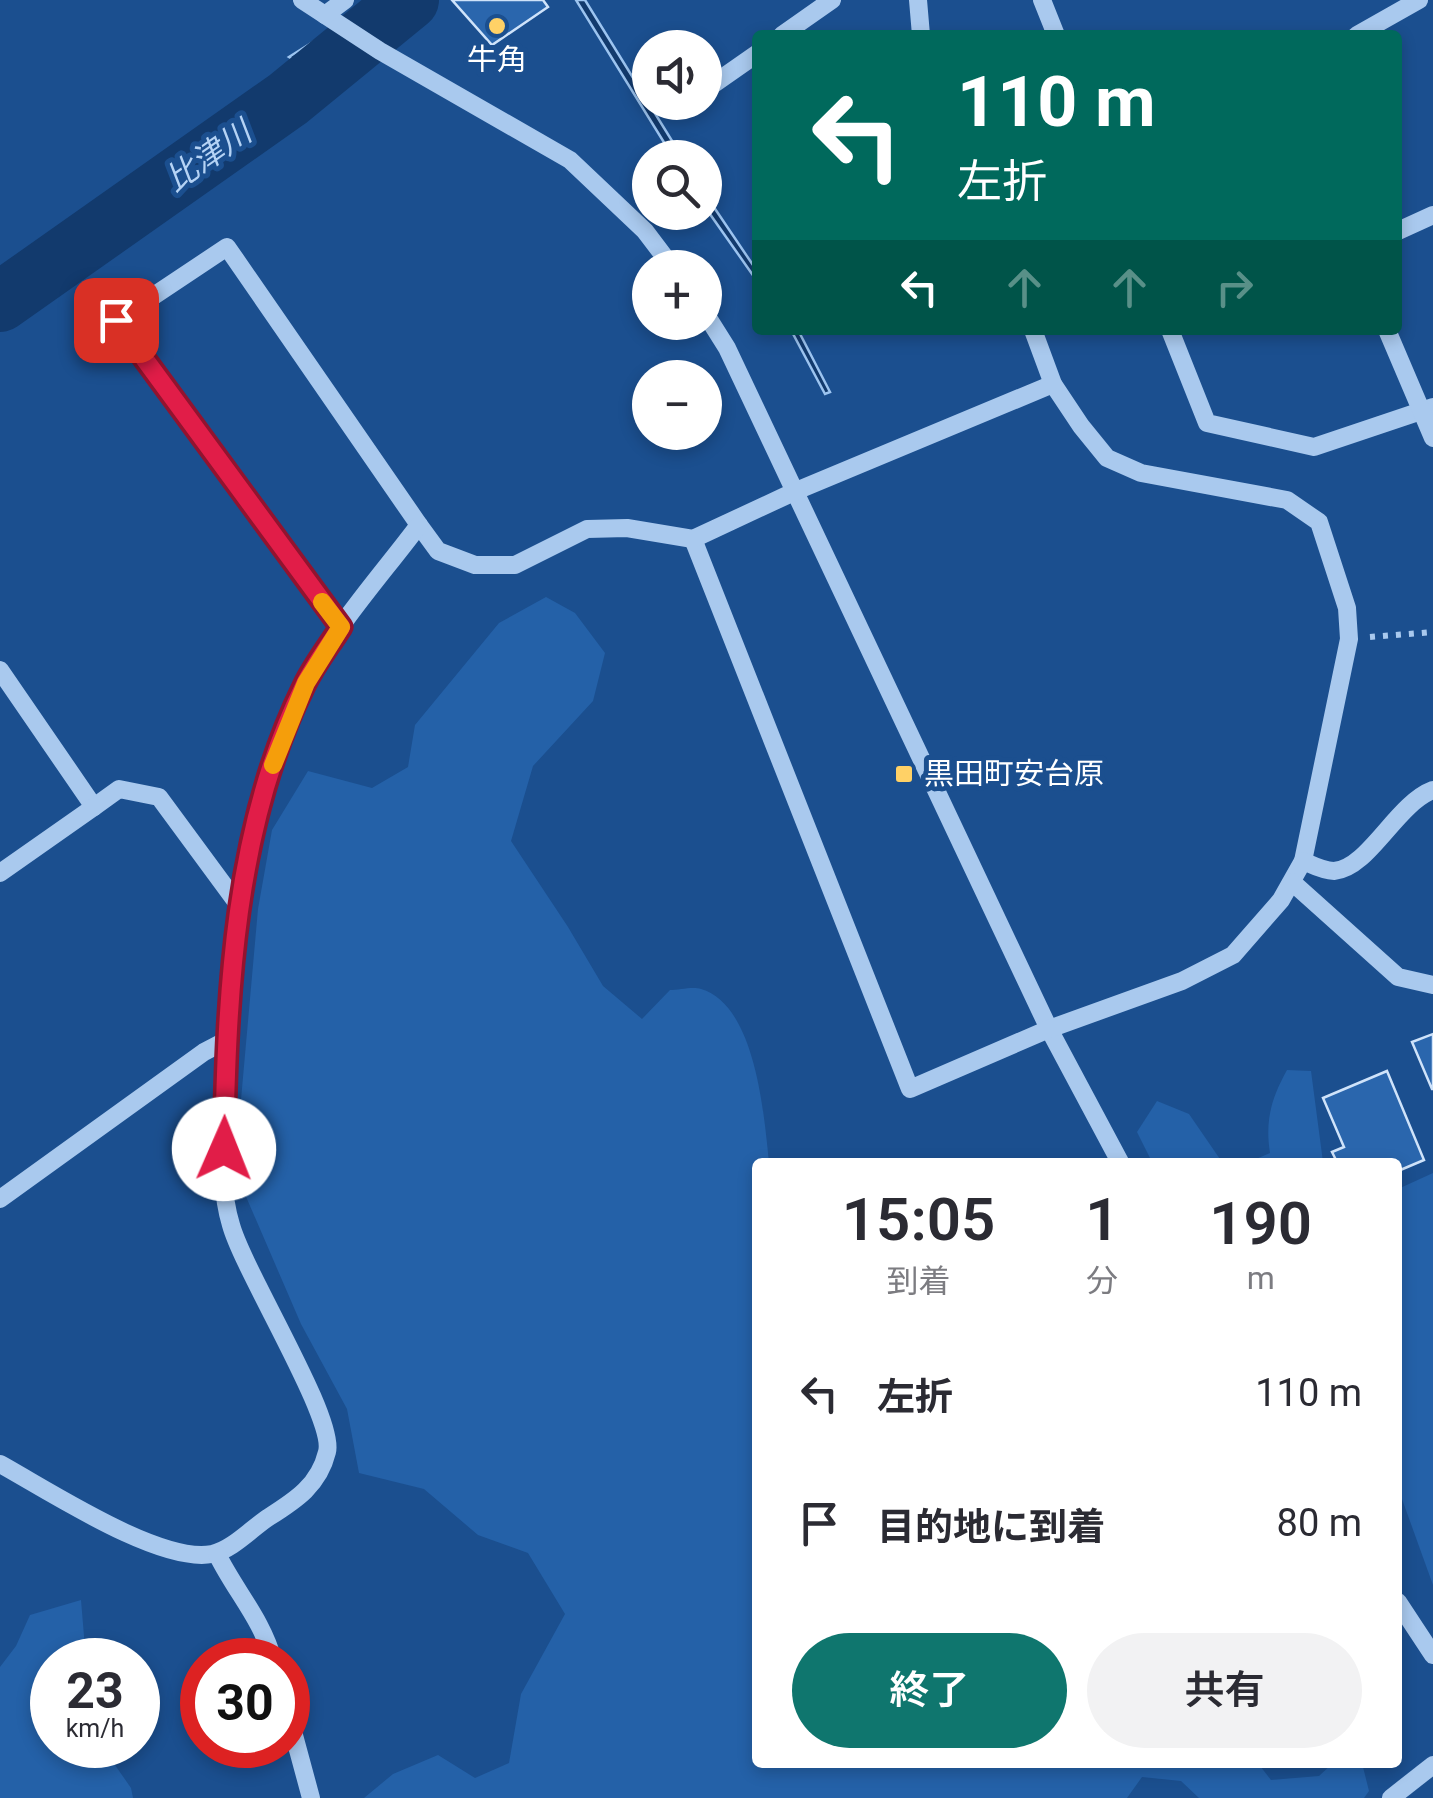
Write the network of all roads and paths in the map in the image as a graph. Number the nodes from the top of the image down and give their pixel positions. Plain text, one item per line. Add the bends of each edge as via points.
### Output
1 (302, 0) edge
2 (345, 0) edge
3 (832, 0) edge
4 (918, 0) edge
5 (1042, 0) edge
6 (1418, 0) edge
7 (326, 15) junction
8 (789, 30) edge
9 (921, 30) edge
10 (1054, 30) edge
11 (1366, 30) edge
12 (752, 56) edge
13 (722, 78) edge
14 (1433, 215) edge
15 (1402, 229) edge
16 (659, 250) edge
17 (1035, 335) edge
18 (1172, 335) edge
19 (1391, 335) edge
20 (722, 340) edge
21 (1053, 384) junction
22 (1428, 409) edge
23 (1433, 438) edge
24 (796, 491) junction
25 (418, 525) junction
26 (694, 538) junction
27 (341, 627) junction
28 (1433, 632) edge
29 (1349, 639) junction
30 (0, 670) edge
31 (1433, 790) edge
32 (94, 808) junction
33 (1303, 861) junction
34 (0, 873) edge
35 (1292, 882) junction
36 (240, 907) junction
37 (1433, 985) edge
38 (1050, 1029) junction
39 (227, 1040) junction
40 (1118, 1158) edge
41 (0, 1199) edge
42 (0, 1464) edge
43 (217, 1554) junction
44 (1402, 1608) edge
45 (264, 1638) edge
46 (1433, 1655) edge
47 (1433, 1765) edge
48 (304, 1768) edge
49 (312, 1798) edge
50 (1391, 1798) edge

1 - 7 street
2 - 7 street
3 - 8 street
4 - 9 street
5 - 10 street
6 - 11 street
7 - 16 street via 570,160
12 - 13 street
14 - 15 street
17 - 21 street
18 - 22 street via 1207,423 1314,446
19 - 22 street
20 - 24 street
21 - 24 street
21 - 29 street via 1107,458 1141,473 1287,500 1320,522 1347,608
22 - 23 street
24 - 26 street
24 - 38 street
25 - 26 street via 438,551 475,565 515,564 588,529
25 - 27 street
25 - 27 street via 227,247 116,320
26 - 38 street via 910,1089
27 - 36 street via 284,732 259,810
28 - 29 path
29 - 33 street
30 - 32 street
31 - 33 street via 1408,804 1352,866 1331,872
32 - 34 street
32 - 36 street via 120,789 159,797
33 - 35 street
35 - 37 street via 1398,978
35 - 38 street via 1233,955
36 - 39 street
38 - 40 street
39 - 41 street
39 - 43 street via 223,1185 231,1226 320,1411 329,1447 320,1474 295,1502
42 - 43 street via 156,1548
43 - 45 street
44 - 46 street
47 - 50 street
48 - 49 street

